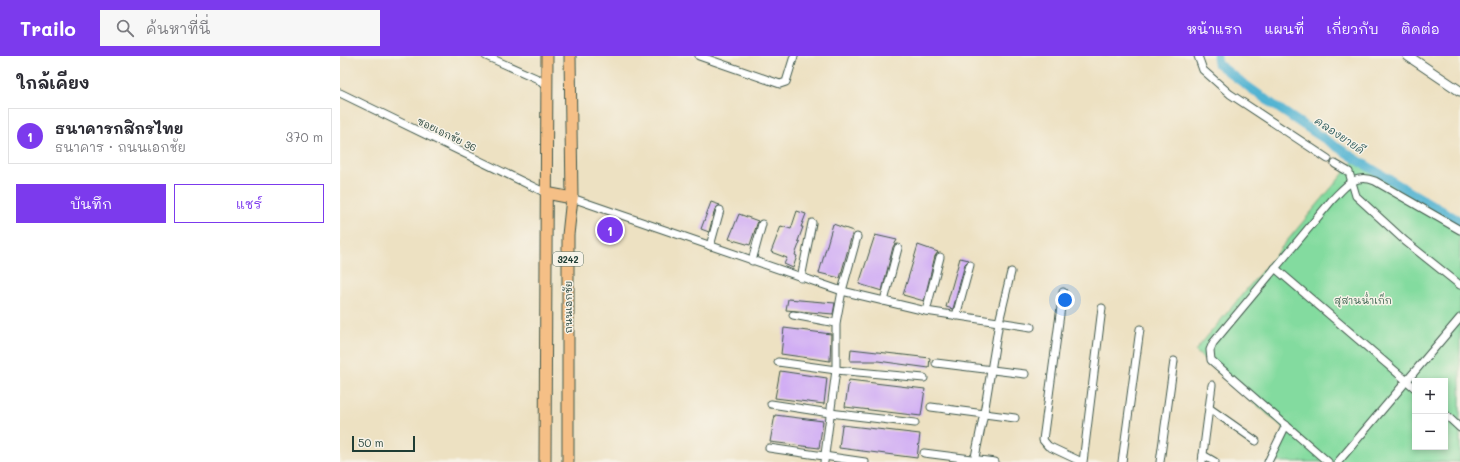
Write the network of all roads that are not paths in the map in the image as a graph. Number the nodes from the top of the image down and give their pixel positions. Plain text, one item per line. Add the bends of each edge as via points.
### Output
1 (486, 56) edge
2 (547, 56) edge
3 (570, 56) edge
4 (699, 56) edge
5 (794, 56) edge
6 (1198, 56) edge
7 (1408, 56) edge
8 (546, 87) junction
9 (1460, 91) edge
10 (340, 93) edge
11 (1328, 159) dead end
12 (1335, 164) dead end
13 (1351, 181) junction
14 (546, 194) junction
15 (572, 198) junction
16 (720, 210) dead end
17 (812, 223) dead end
18 (762, 224) dead end
19 (1460, 230) edge
20 (857, 237) dead end
21 (710, 246) junction
22 (898, 248) dead end
23 (940, 257) dead end
24 (752, 261) junction
25 (970, 265) dead end
26 (1275, 268) junction
27 (1011, 272) dead end
28 (801, 278) junction
29 (1460, 285) edge
30 (842, 291) junction
31 (1063, 292) dead end
32 (884, 301) junction
33 (1102, 308) dead end
34 (926, 311) junction
35 (793, 315) dead end
36 (956, 316) junction
37 (1460, 318) edge
38 (999, 322) junction
39 (836, 323) junction
40 (1030, 327) dead end
41 (1140, 329) dead end
42 (1174, 361) dead end
43 (778, 362) dead end
44 (936, 363) dead end
45 (990, 369) junction
46 (836, 370) junction
47 (1025, 374) dead end
48 (924, 378) dead end
49 (1407, 380) junction
50 (1212, 385) dead end
51 (1412, 385) edge
52 (771, 404) dead end
53 (931, 407) dead end
54 (1209, 408) junction
55 (984, 413) junction
56 (830, 414) junction
57 (1448, 417) edge
58 (1015, 418) dead end
59 (915, 423) dead end
60 (1286, 425) junction
61 (1460, 428) edge
62 (1256, 441) dead end
63 (769, 448) dead end
64 (924, 453) dead end
65 (1203, 458) edge
66 (824, 460) edge
67 (974, 461) edge
68 (545, 462) edge
69 (568, 462) edge
70 (865, 462) edge
71 (995, 462) edge
72 (1083, 462) edge
73 (1122, 462) edge
74 (1160, 462) edge
75 (1215, 462) edge
76 (1268, 462) edge
77 (1328, 462) edge
78 (1338, 462) edge

1 - 8 street via 538,79
2 - 8 main road, 3242
3 - 15 main road, ถนนเอกชัย / 3242
4 - 5 street via 780,84 786,82
6 - 11 street via 1203,70 1230,94
7 - 9 street
8 - 14 main road, 3242
10 - 14 street, ซอยเอกชัย 36
12 - 13 street via 1349,172
13 - 19 street via 1366,177 1375,181
13 - 26 street
13 - 29 street via 1356,196 1405,241
14 - 15 main road
14 - 68 main road, 3242
15 - 21 street via 653,224
15 - 69 main road, ถนนเอกชัย / 3242 via 568,235
16 - 21 street
17 - 28 street
18 - 24 street
20 - 30 street
21 - 24 street
22 - 32 street
23 - 34 street
24 - 28 street
25 - 36 street
26 - 49 street
26 - 60 street via 1221,333 1210,350 1210,355 1211,360
27 - 38 street
28 - 30 street
30 - 32 street
30 - 39 street
31 - 72 street via 1043,440 1048,446
32 - 34 street
33 - 72 street
34 - 36 street
35 - 39 street
36 - 38 street
37 - 49 street
38 - 40 street
38 - 45 street
39 - 46 street
41 - 73 street
42 - 74 street
43 - 46 street
44 - 45 street
45 - 47 street
45 - 55 street
46 - 48 street
46 - 56 street
49 - 51 street
49 - 78 street
50 - 54 street
52 - 56 street
53 - 55 street
54 - 62 street
54 - 65 street
55 - 58 street
55 - 67 street
56 - 59 street
56 - 66 street
57 - 61 street
60 - 76 street
60 - 77 street
63 - 66 street
64 - 67 street
65 - 75 street
66 - 70 street
67 - 71 street

